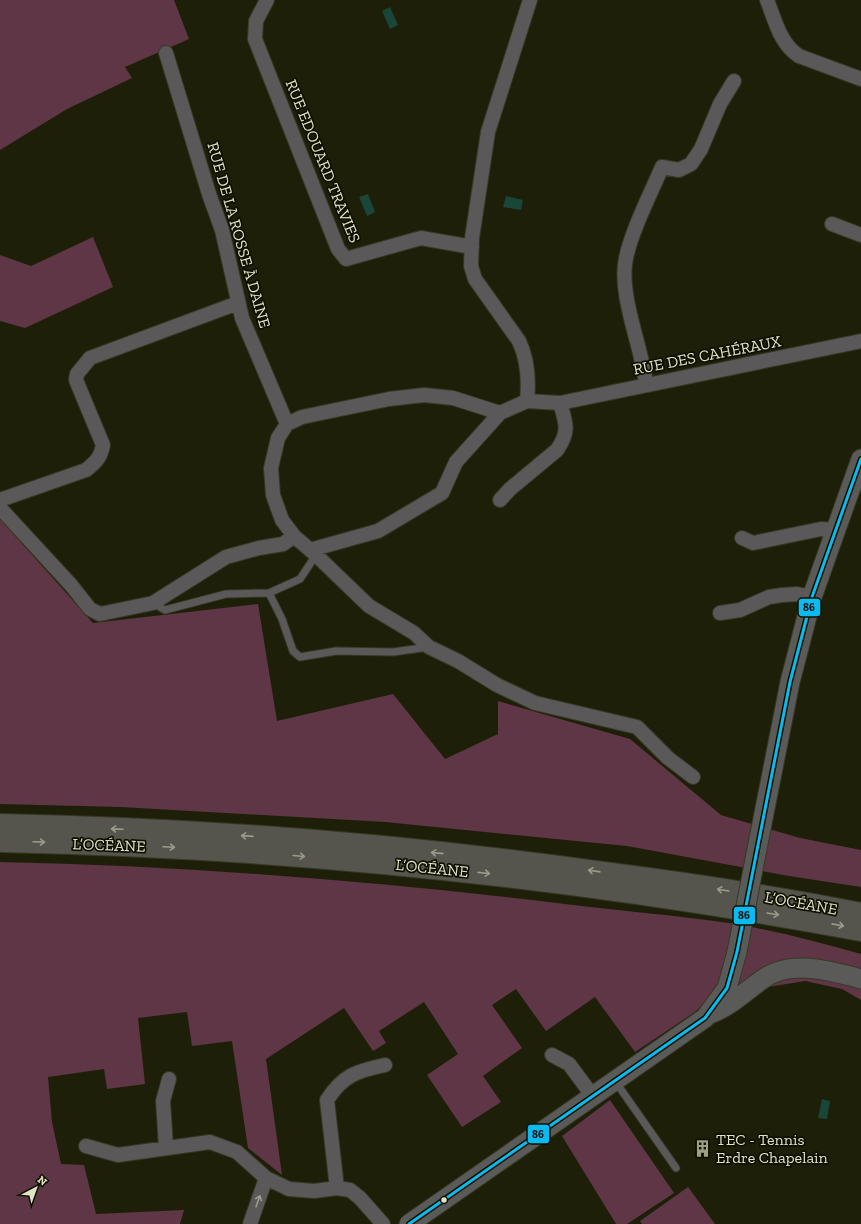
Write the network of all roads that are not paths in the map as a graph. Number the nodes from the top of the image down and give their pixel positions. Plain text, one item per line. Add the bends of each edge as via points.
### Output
1 (267, 0) edge
2 (530, 0) edge
3 (767, 0) edge
4 (166, 53) dead end
5 (861, 79) edge
6 (734, 81) dead end
7 (832, 224) dead end
8 (861, 235) edge
9 (472, 247) junction
10 (238, 303) junction
11 (861, 341) edge
12 (646, 384) junction
13 (527, 401) junction
14 (560, 403) junction
15 (500, 413) junction
16 (287, 424) junction
17 (861, 459) edge
18 (0, 500) edge
19 (500, 500) dead end
20 (0, 508) edge
21 (835, 530) junction
22 (294, 536) junction
23 (742, 538) dead end
24 (313, 552) junction
25 (268, 593) junction
26 (812, 597) junction
27 (153, 603) junction
28 (720, 613) dead end
29 (429, 647) junction
30 (693, 777) dead end
31 (0, 825) edge
32 (0, 841) edge
33 (789, 901) junction
34 (861, 902) edge
35 (861, 926) edge
36 (731, 977) junction
37 (764, 978) junction
38 (861, 979) edge
39 (749, 991) junction
40 (709, 1014) junction
41 (552, 1055) dead end
42 (385, 1065) dead end
43 (170, 1079) dead end
44 (614, 1080) junction
45 (592, 1096) junction
46 (86, 1146) dead end
47 (166, 1148) junction
48 (676, 1168) dead end
49 (266, 1178) junction
50 (337, 1188) junction
51 (250, 1224) edge
52 (383, 1224) edge
53 (409, 1224) edge

1 - 9 street, RUE EDOUARD TRAVIES via 256,22 255,39 338,249 346,260 421,238
2 - 9 street via 488,132
3 - 5 street via 790,51
4 - 10 street, RUE DE LA ROSSE À DAINE via 222,230
6 - 12 street via 691,164 679,170 662,167 626,259 625,283
7 - 8 street
9 - 13 street via 471,266 475,279 524,352
10 - 16 street, RUE DE LA ROSSE À DAINE via 245,326
10 - 18 street via 90,358 82,365 76,380 103,445 102,454 86,470
11 - 12 street, RUE DES CAHÉRAUX
12 - 14 street, RUE DES CAHÉRAUX
13 - 14 street, RUE DES CAHÉRAUX
13 - 15 street, RUE DES CAHÉRAUX
14 - 19 street via 567,428 563,442
15 - 16 street via 453,398 424,395 389,398 302,417
15 - 24 street via 456,462 442,493 378,531
16 - 22 street via 278,438 271,468 273,495 282,520
17 - 21 street
20 - 27 street via 90,609 100,614
21 - 23 street via 821,529 754,543
21 - 26 street
22 - 24 street
22 - 27 street via 283,544 226,558
24 - 25 lane via 300,579
24 - 29 street via 369,606 414,633
25 - 27 lane via 226,594 165,610
25 - 29 lane via 282,619 293,651 299,656 336,651 393,652
26 - 28 street via 797,594 769,597 740,610
26 - 36 street, bridge via 790,682
29 - 30 street via 535,703 637,727 668,758
33 -> 31 highway, L’OCÉANE via 567,868 421,851 186,833
32 -> 35 highway, L’OCÉANE via 197,849 366,861 635,892
33 - 34 highway via 801,893
33 - 35 highway, L’OCÉANE
36 - 37 street
36 - 39 street
36 - 40 street
37 - 38 street via 796,968
37 - 39 street
39 - 40 street via 728,1006
40 - 44 street via 693,1028
41 - 45 street via 569,1064
42 - 50 street via 360,1071 336,1085 327,1100
43 - 47 street via 163,1101
44 - 45 street
44 - 48 lane
45 - 53 street
46 - 47 street via 118,1155
47 - 49 street via 210,1142 237,1152
49 - 50 street via 289,1189 314,1191
51 -> 49 street
50 - 52 street via 350,1190

